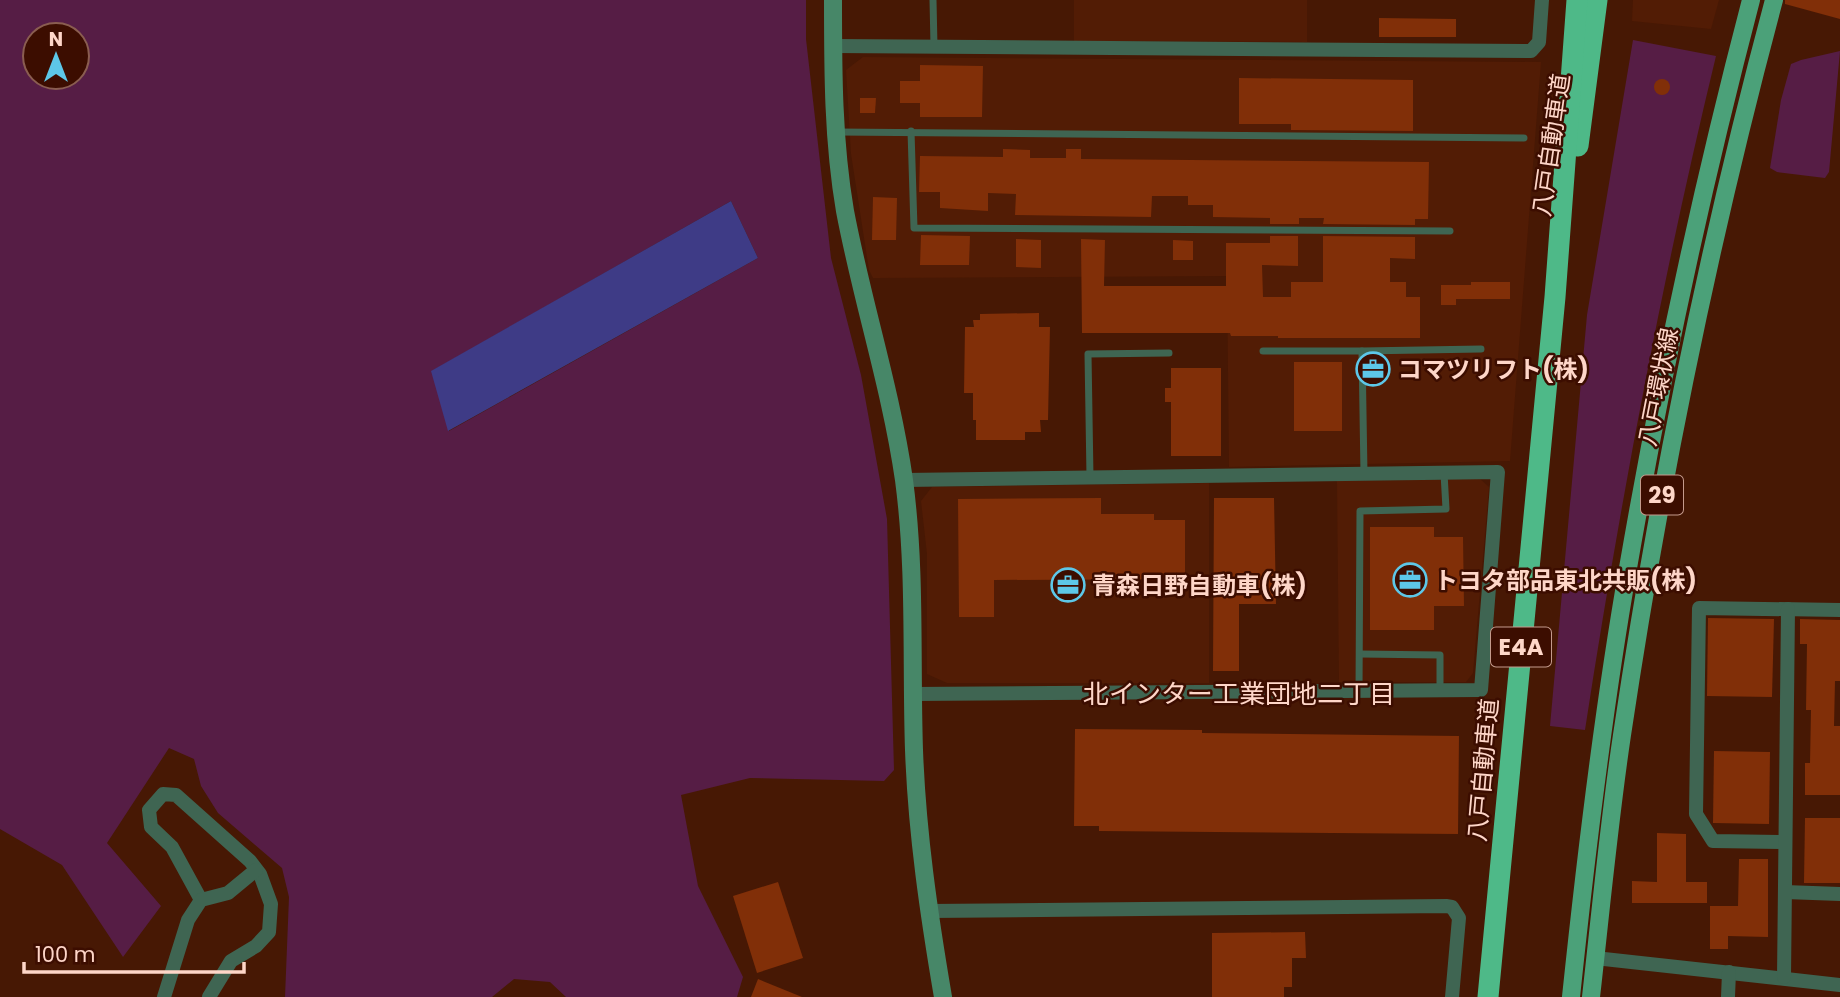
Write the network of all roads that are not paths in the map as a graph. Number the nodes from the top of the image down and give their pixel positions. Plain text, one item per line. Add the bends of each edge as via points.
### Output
1 (833, 0) edge
2 (933, 0) edge
3 (1542, 0) edge
4 (1577, 0) edge
5 (1597, 0) edge
6 (1751, 0) edge
7 (1774, 0) edge
8 (833, 46) junction
9 (934, 46) junction
10 (911, 131) junction
11 (836, 132) junction
12 (1524, 138) dead end
13 (1450, 231) dead end
14 (1555, 297) junction
15 (1481, 349) dead end
16 (1263, 351) dead end
17 (1362, 351) junction
18 (1169, 353) dead end
19 (1444, 472) junction
20 (1364, 474) junction
21 (1090, 478) junction
22 (904, 480) junction
23 (1788, 609) junction
24 (1840, 610) edge
25 (1360, 654) junction
26 (1359, 691) junction
27 (1440, 691) junction
28 (914, 694) junction
29 (1785, 842) junction
30 (256, 870) junction
31 (1784, 892) junction
32 (1840, 894) edge
33 (201, 900) junction
34 (929, 911) junction
35 (1595, 958) junction
36 (1729, 972) junction
37 (1784, 977) junction
38 (1840, 985) edge
39 (164, 997) edge
40 (209, 997) edge
41 (943, 997) edge
42 (1452, 997) edge
43 (1488, 997) edge
44 (1571, 997) edge
45 (1591, 997) edge
46 (1728, 997) edge

1 - 8 street
2 - 9 lane
3 - 9 street via 1539,41 1531,51
4 - 14 highway, 八戸自動車道 / E4A
5 - 14 highway, 八戸自動車道 / E4A
6 - 44 main road, 八戸環状線 / 29 via 1695,229 1627,570 1585,862
7 - 35 main road, 八戸環状線 / 29 via 1714,234 1672,441 1622,735
8 - 9 street
8 - 11 street
10 - 11 lane
10 - 12 lane
10 - 13 lane via 914,228
11 - 22 street via 845,209
14 - 43 highway, 八戸自動車道 / E4A
15 - 17 lane
16 - 17 lane
17 - 20 lane
18 - 21 lane via 1088,355
19 - 20 street
19 - 25 lane via 1446,509 1360,511
19 - 27 street via 1498,472 1481,690
20 - 21 street
21 - 22 street
22 - 28 street via 912,559
23 - 24 street
23 - 29 street
23 - 29 street via 1699,608 1696,814 1713,841
25 - 26 lane
25 - 27 lane via 1440,655
26 - 27 street
26 - 28 street
28 - 34 street via 919,838
29 - 31 street
30 - 33 street via 228,894
30 - 33 street via 176,795 163,794 149,810 151,827 172,847
30 - 40 street via 271,904 269,932 231,961
31 - 32 street
31 - 37 street
33 - 39 street via 188,920
34 - 41 street
34 - 42 street via 1446,906 1459,918
35 - 36 street
35 - 45 main road, 八戸環状線 / 29
36 - 37 street
36 - 46 street
37 - 38 street

